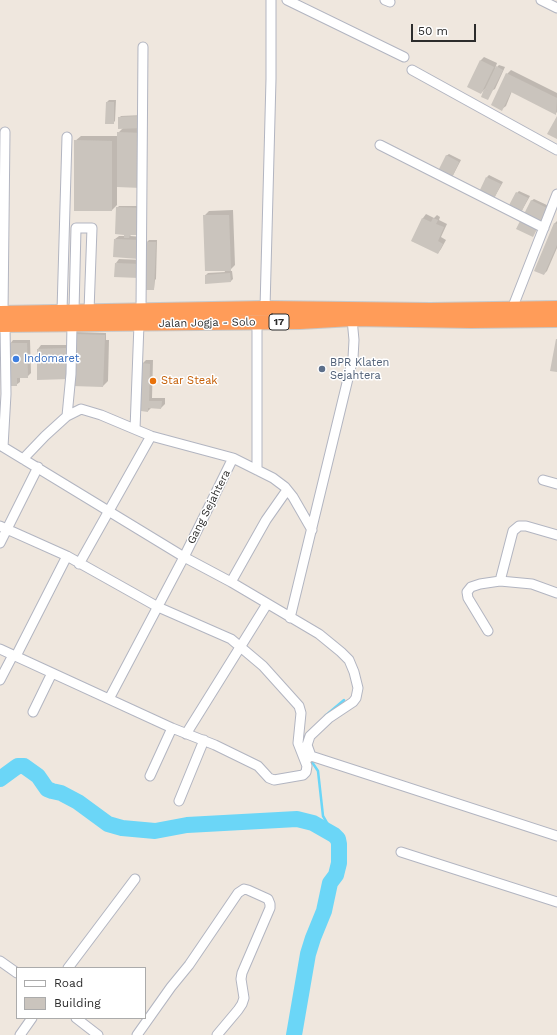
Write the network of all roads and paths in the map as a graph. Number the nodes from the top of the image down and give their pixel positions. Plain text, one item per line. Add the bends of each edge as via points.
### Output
1 (271, 0) edge
2 (287, 0) edge
3 (541, 0) edge
4 (557, 8) edge
5 (143, 47) dead end
6 (404, 57) dead end
7 (412, 70) dead end
8 (5, 132) dead end
9 (66, 137) dead end
10 (380, 145) dead end
11 (557, 150) edge
12 (557, 194) edge
13 (544, 228) junction
14 (265, 308) junction
15 (557, 308) edge
16 (512, 309) junction
17 (89, 311) junction
18 (69, 316) junction
19 (140, 317) junction
20 (2, 319) edge
21 (352, 319) junction
22 (557, 320) edge
23 (257, 322) junction
24 (67, 416) junction
25 (135, 429) junction
26 (151, 436) junction
27 (2, 446) edge
28 (233, 458) junction
29 (23, 459) junction
30 (38, 468) junction
31 (257, 470) junction
32 (543, 480) dead end
33 (557, 484) edge
34 (287, 490) junction
35 (109, 511) junction
36 (3, 528) edge
37 (312, 530) junction
38 (557, 535) edge
39 (0, 543) edge
40 (67, 556) junction
41 (184, 557) junction
42 (79, 564) junction
43 (500, 581) junction
44 (231, 582) junction
45 (557, 593) edge
46 (267, 604) junction
47 (158, 607) junction
48 (290, 618) junction
49 (488, 631) dead end
50 (241, 647) junction
51 (0, 649) edge
52 (14, 656) junction
53 (52, 673) junction
54 (0, 680) edge
55 (108, 699) junction
56 (33, 712) dead end
57 (172, 728) junction
58 (186, 734) junction
59 (204, 740) junction
60 (308, 758) junction
61 (150, 776) dead end
62 (179, 801) dead end
63 (557, 836) edge
64 (401, 852) dead end
65 (134, 879) dead end
66 (557, 902) edge
67 (0, 961) edge
68 (69, 967) edge
69 (16, 972) edge
70 (31, 1019) edge
71 (77, 1019) edge
72 (20, 1035) edge
73 (98, 1035) edge
74 (137, 1035) edge
75 (217, 1035) edge

1 - 14 street
2 - 6 street
3 - 4 street
5 - 19 street
7 - 11 street
8 - 20 street
9 - 18 street
10 - 13 street
12 - 13 street
13 - 16 street
14 - 16 highway, Jalan Jogja - Solo / 17
14 - 19 highway, Jalan Jogja - Solo / 17
15 - 16 highway, Jalan Jogja - Solo / 17
17 - 18 highway, Jalan Jogja - Solo / 17
17 - 18 street via 92,228 76,228
17 - 19 highway, Jalan Jogja - Solo / 17
18 - 19 highway, Jalan Jogja - Solo / 17
18 - 20 highway, Jalan Jogja - Solo / 17
18 - 24 street via 71,374
19 - 23 highway, Jalan Jogja - Solo / 17
19 - 25 street
20 - 27 street via 6,394
21 - 22 highway, Jalan Jogja - Solo / 17
21 - 23 highway, Jalan Jogja - Solo / 17
21 - 37 street via 353,358
23 - 31 street
24 - 25 street via 81,409
24 - 29 street
25 - 26 street
26 - 28 street
26 - 35 street
27 - 29 street
28 - 31 street
28 - 41 street, Gang Sejahtera
29 - 30 street
30 - 35 street
30 - 36 street
31 - 34 street
32 - 33 street
34 - 37 street
34 - 44 street via 266,520
35 - 41 street
35 - 42 street
36 - 39 street
36 - 40 street
37 - 48 street
38 - 43 street via 526,526 519,526 512,531
40 - 42 street
40 - 52 street
41 - 44 street
41 - 47 street, Gang Sejahtera
42 - 47 street
43 - 45 street via 532,584
43 - 49 street via 471,587 467,592
44 - 46 street
46 - 48 street
46 - 50 street
47 - 50 street via 231,639
47 - 55 street, Gang Sejahtera
48 - 60 street via 320,634 349,660 358,688 353,702 329,718 310,736 307,745
50 - 58 street
50 - 60 street via 263,666 298,706 301,713 298,743
51 - 52 street
52 - 53 street
52 - 54 street
53 - 55 street
53 - 56 street
55 - 57 street
57 - 58 street
57 - 61 street
58 - 59 street
59 - 60 street via 258,766 274,780 303,775 307,769
59 - 62 street
60 - 63 street
64 - 66 street
65 - 68 street
67 - 69 street
70 - 72 street
71 - 73 street
74 - 75 street via 170,987 189,966 238,893 244,889 268,899 270,908 242,972 242,1004

